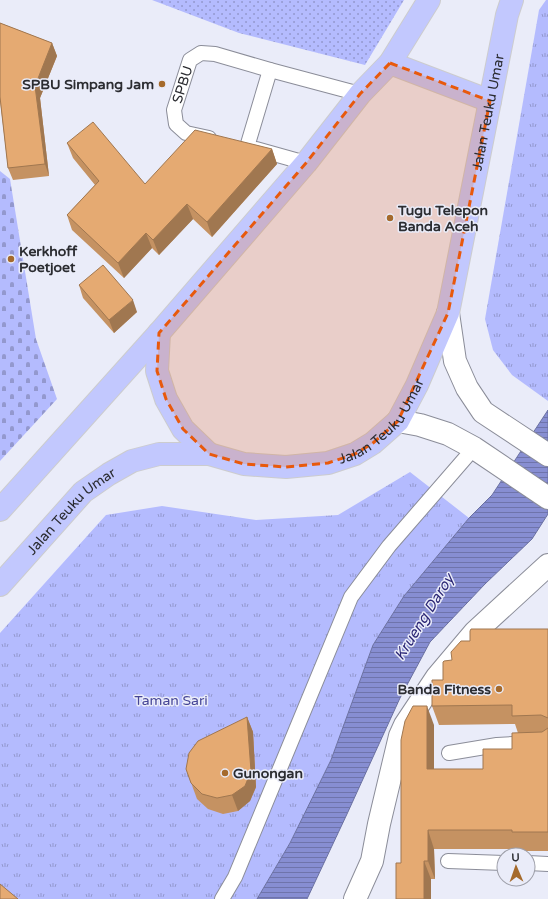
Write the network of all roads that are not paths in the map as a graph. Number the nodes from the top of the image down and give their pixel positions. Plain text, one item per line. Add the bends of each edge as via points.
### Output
1 (429, 0) edge
2 (512, 5) edge
3 (390, 63) junction
4 (270, 70) junction
5 (360, 94) junction
6 (490, 101) junction
7 (247, 147) junction
8 (306, 162) junction
9 (448, 313) junction
10 (159, 333) junction
11 (398, 421) junction
12 (474, 448) junction
13 (208, 454) junction
14 (548, 455) edge
15 (548, 498) edge
16 (0, 510) edge
17 (548, 565) edge
18 (0, 585) edge
19 (548, 742) edge
20 (449, 753) dead end
21 (448, 861) dead end
22 (496, 863) edge
23 (536, 863) edge
24 (548, 864) edge
25 (222, 899) edge
26 (355, 899) edge

1 - 3 highway
2 - 6 highway, Jalan Teuku Umar
3 - 5 highway
3 - 6 highway
4 - 5 lane, SPBU
4 - 7 lane
4 - 7 lane, SPBU via 215,54 201,53 190,60 174,110 176,124 186,134
5 - 8 highway
6 - 9 highway, Jalan Teuku Umar
7 - 8 lane, SPBU
8 - 10 highway
9 - 11 highway, Jalan Teuku Umar via 417,385
9 - 14 street via 455,361 467,388 483,412
10 - 13 highway via 157,371 166,399 183,429
10 - 16 highway
11 - 12 street via 448,434
11 - 13 highway, Jalan Teuku Umar via 373,443 355,454 328,463 286,467 244,464
12 - 15 street
12 - 25 lane via 389,546 350,597 236,877
13 - 18 highway, Jalan Teuku Umar via 159,454 132,461 109,474 83,492
17 - 26 street via 475,632 437,677 405,725 400,736 372,861
19 - 20 lane via 497,745
21 - 22 lane
23 - 24 lane

